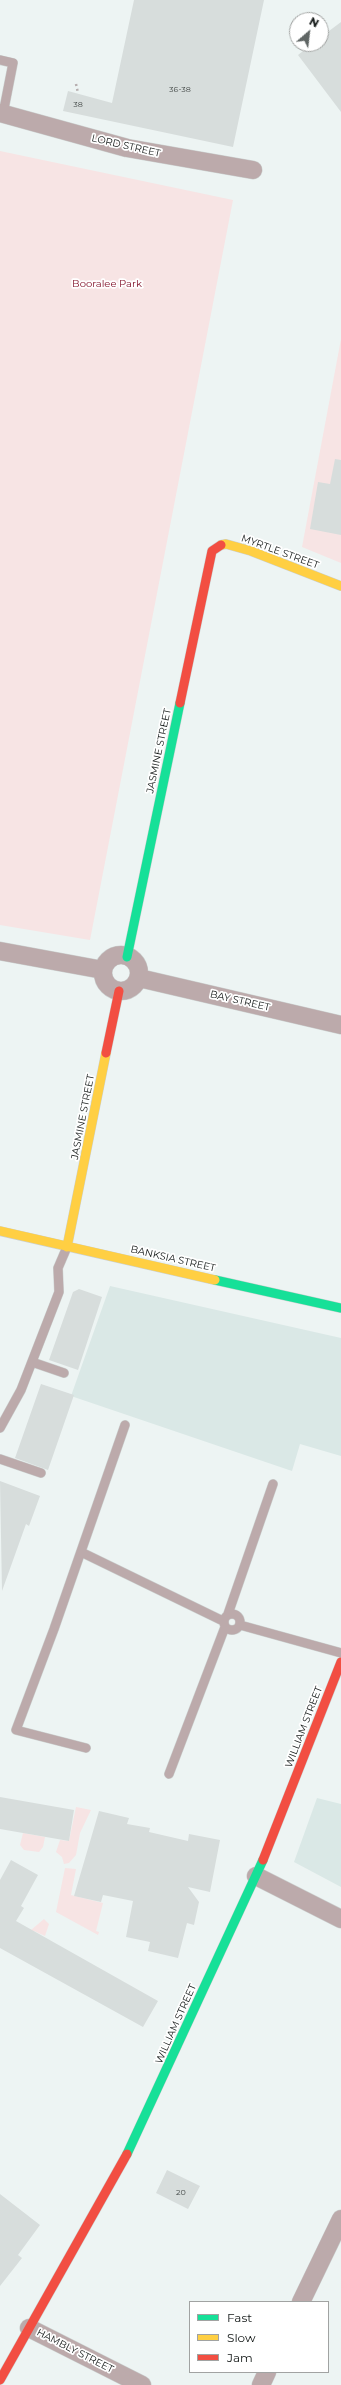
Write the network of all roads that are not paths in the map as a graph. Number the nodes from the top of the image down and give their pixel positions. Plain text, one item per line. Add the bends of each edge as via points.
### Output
1 (0, 60) edge
2 (1, 114) edge
3 (253, 170) dead end
4 (212, 551) joint
5 (341, 586) edge
6 (0, 951) edge
7 (127, 957) junction
8 (104, 970) junction
9 (139, 978) junction
10 (119, 991) junction
11 (341, 1025) edge
12 (0, 1231) edge
13 (67, 1247) junction
14 (341, 1308) edge
15 (32, 1362) junction
16 (64, 1373) dead end
17 (125, 1425) dead end
18 (0, 1428) edge
19 (0, 1459) edge
20 (40, 1473) dead end
21 (273, 1484) dead end
22 (81, 1552) junction
23 (225, 1620) junction
24 (240, 1625) junction
25 (341, 1653) edge
26 (341, 1662) edge
27 (86, 1748) dead end
28 (169, 1774) dead end
29 (256, 1876) junction
30 (341, 1919) edge
31 (341, 2219) edge
32 (301, 2301) edge
33 (29, 2328) junction
34 (267, 2373) edge
35 (0, 2380) edge
36 (142, 2385) edge
37 (261, 2385) edge

1 - 2 lane via 13,63
2 - 3 street, LORD STREET via 127,148
4 - 5 street, MYRTLE STREET via 226,544 251,551
4 - 7 street, JASMINE STREET
6 - 8 street
7 - 8 street via 114,957 107,962
7 - 9 street via 137,965
8 - 10 street via 107,984
9 - 10 street via 131,988
9 - 11 street, BAY STREET
10 - 13 street, JASMINE STREET
12 - 13 street, BANKSIA STREET
13 - 14 street, BANKSIA STREET
13 - 15 lane via 58,1268 59,1292
15 - 16 lane
15 - 18 lane via 21,1390
17 - 22 lane
19 - 20 lane
21 - 23 lane
22 - 23 lane
22 - 27 lane via 16,1730
23 - 24 lane via 230,1630
23 - 24 lane via 234,1613 239,1617
23 - 28 lane
24 - 25 lane
26 - 29 street, WILLIAM STREET
29 - 30 street
29 - 33 street, WILLIAM STREET via 130,2149
31 - 32 street
33 - 35 street, WILLIAM STREET
33 - 36 street, HAMBLY STREET
34 - 37 street

